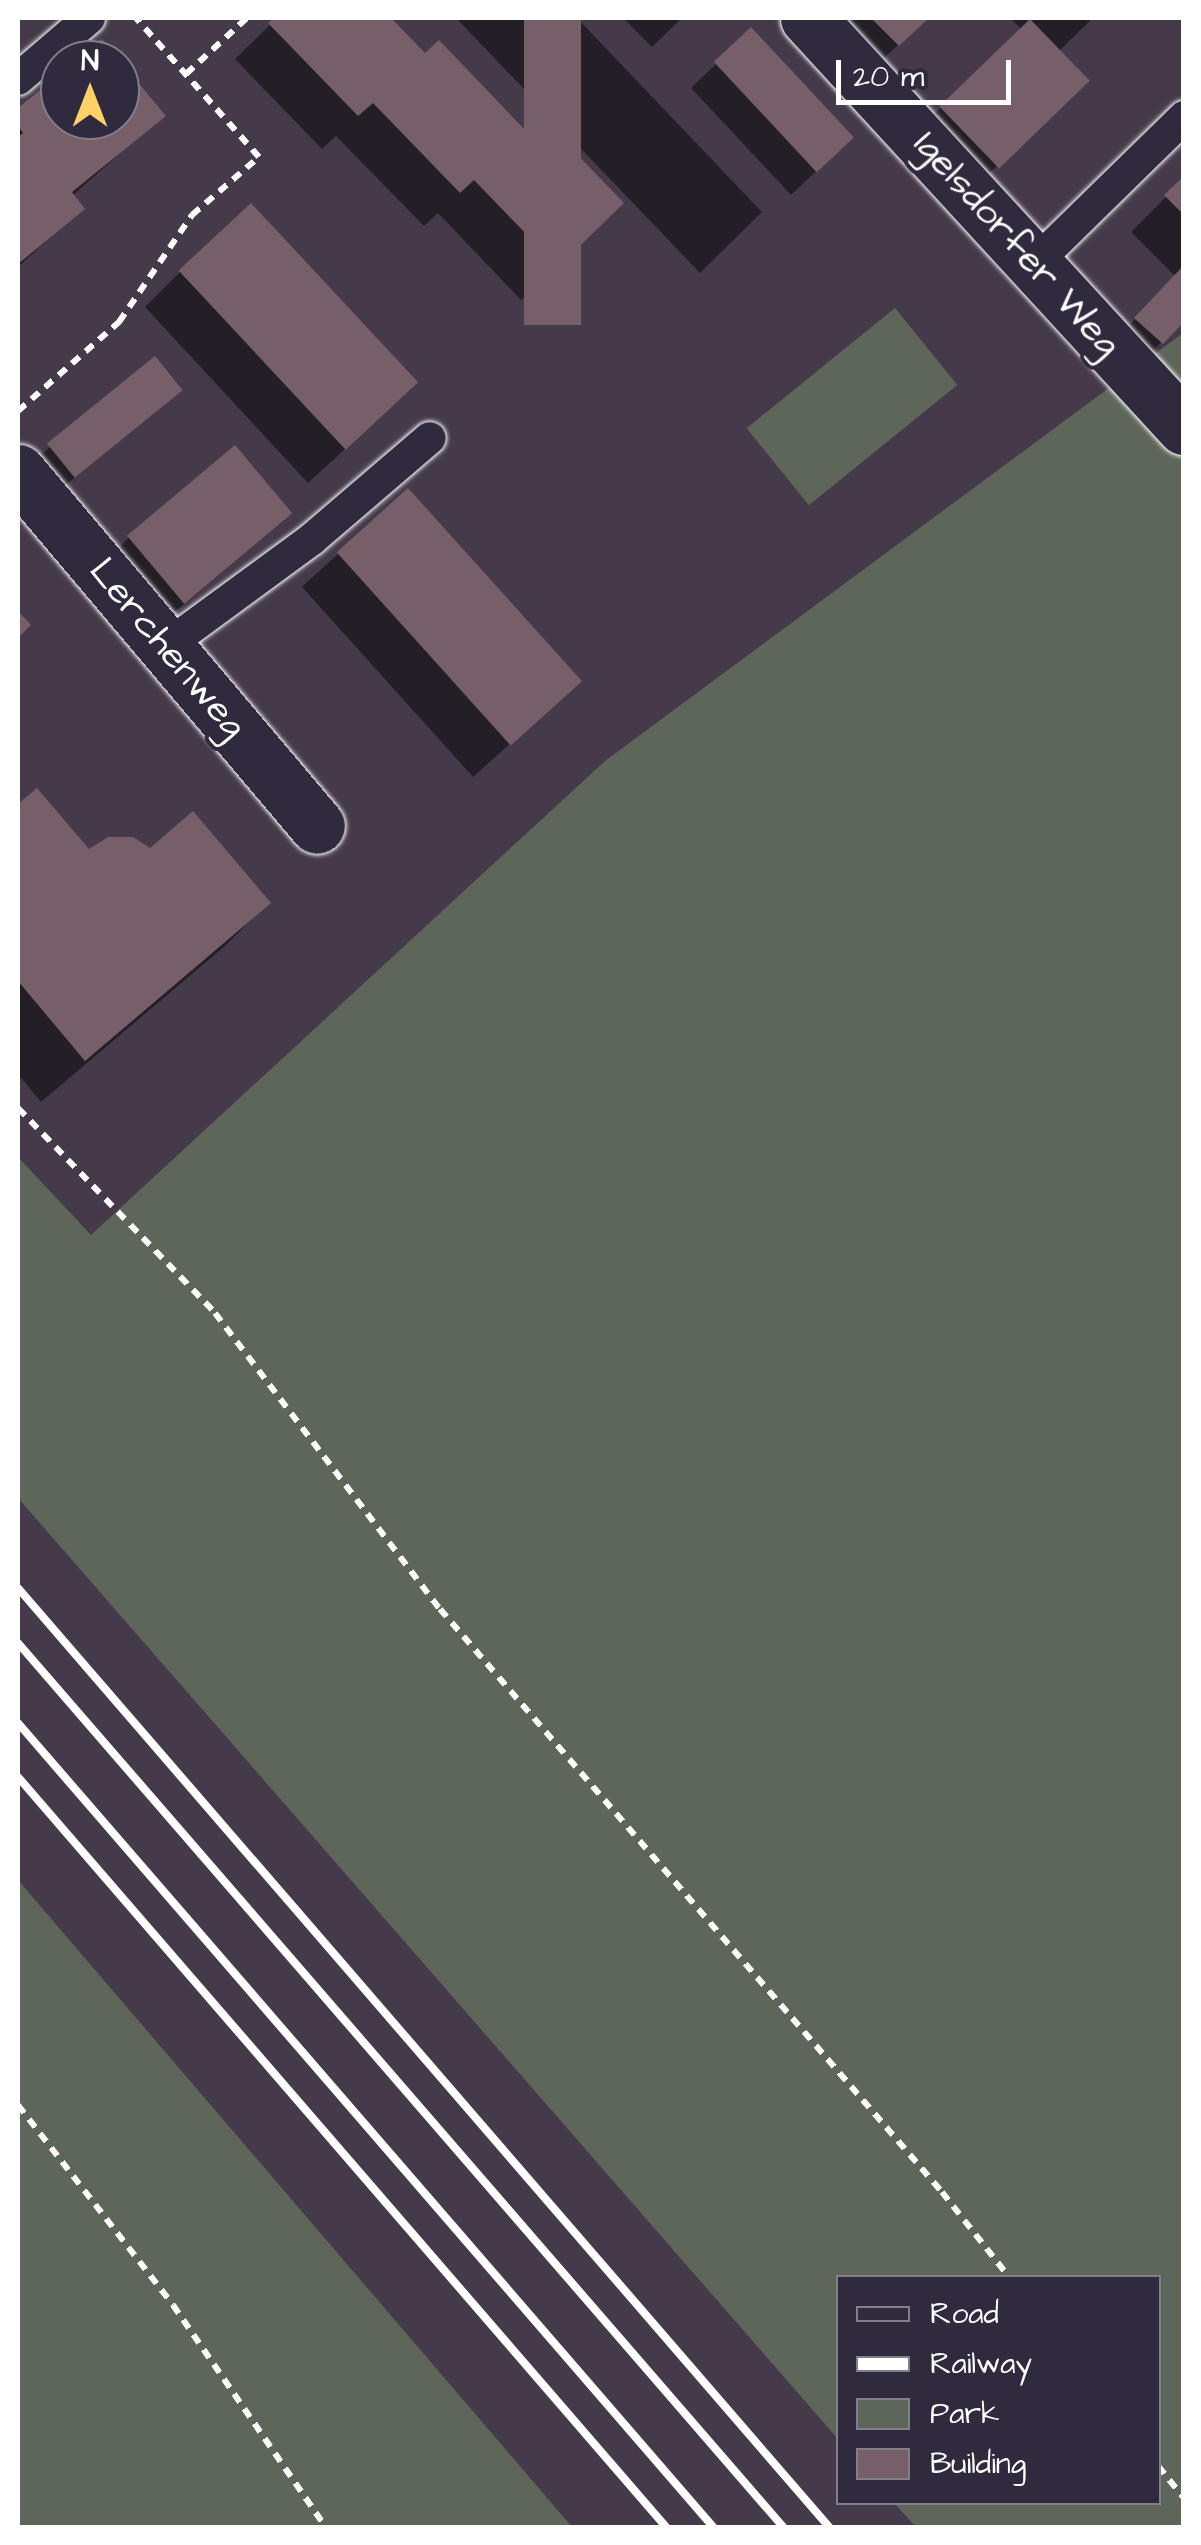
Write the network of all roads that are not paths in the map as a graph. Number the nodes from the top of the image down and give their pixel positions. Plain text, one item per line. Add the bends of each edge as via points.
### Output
1 (89, 18) edge
2 (808, 18) edge
3 (18, 79) edge
4 (1184, 117) edge
5 (1034, 264) junction
6 (1184, 428) edge
7 (430, 438) dead end
8 (18, 472) edge
9 (165, 647) junction
10 (316, 826) dead end

1 - 3 lane
2 - 5 street, Igelsdorfer Weg
4 - 5 lane
5 - 6 street, Igelsdorfer Weg
7 - 9 lane via 312,540
8 - 9 street, Lerchenweg
9 - 10 street, Lerchenweg

